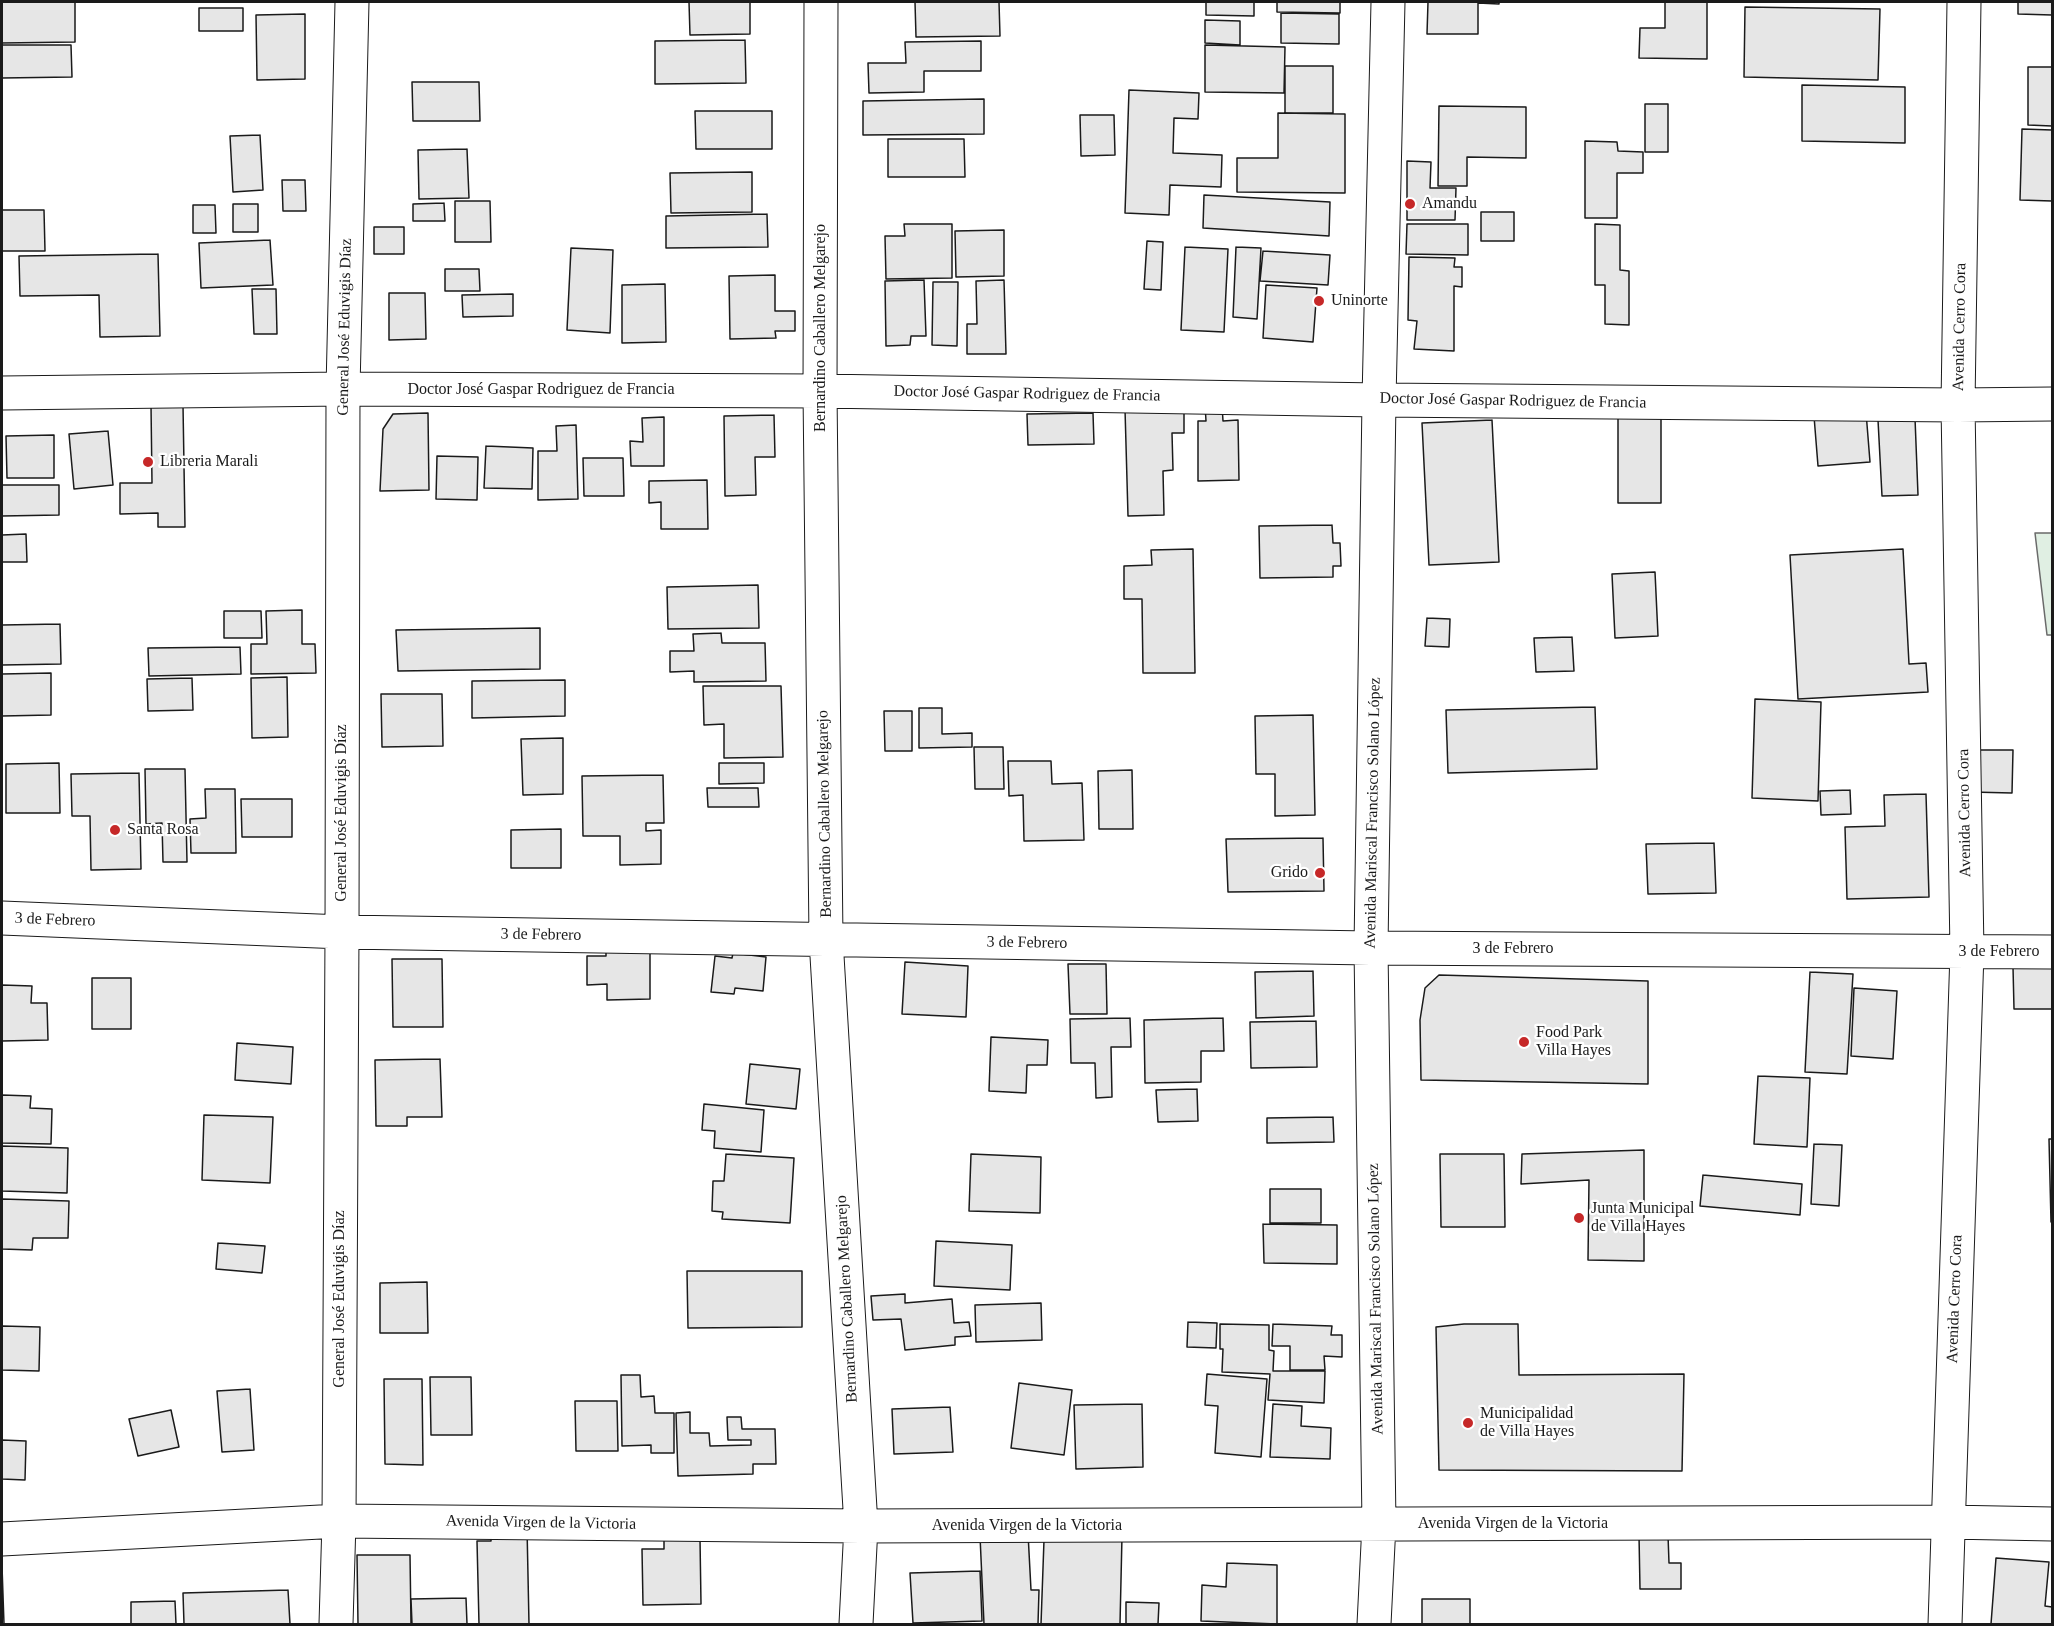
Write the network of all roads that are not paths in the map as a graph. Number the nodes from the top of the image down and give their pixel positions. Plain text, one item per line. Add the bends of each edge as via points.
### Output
1 (352, 2) edge
2 (821, 2) edge
3 (1388, 2) edge
4 (1964, 2) edge
5 (343, 389) junction
6 (820, 391) junction
7 (2, 393) edge
8 (1379, 400) junction
9 (1958, 405) junction
10 (2052, 405) edge
11 (2, 918) edge
12 (342, 932) junction
13 (826, 939) junction
14 (1371, 948) junction
15 (1967, 952) junction
16 (2052, 952) edge
17 (339, 1521) junction
18 (1947, 1522) junction
19 (1378, 1524) junction
20 (2052, 1524) edge
21 (861, 1526) junction
22 (2, 1539) edge
23 (336, 1624) edge
24 (856, 1624) edge
25 (1374, 1624) edge
26 (1945, 1624) edge

1 - 5 street, General José Eduvigis Díaz
2 - 6 street, Bernardino Caballero Melgarejo
3 - 8 street, Avenida Mariscal Francisco Solano López
4 - 9 street, Avenida Cerro Cora
5 - 6 street, Doctor José Gaspar Rodriguez de Francia
5 - 7 street, Doctor José Gaspar Rodriguez de Francia
5 - 12 street, General José Eduvigis Díaz
6 - 8 street, Doctor José Gaspar Rodriguez de Francia
6 - 13 street, Bernardino Caballero Melgarejo
8 - 9 street, Doctor José Gaspar Rodriguez de Francia
8 - 14 street, Avenida Mariscal Francisco Solano López
9 - 10 street, Doctor José Gaspar Rodriguez de Francia
9 - 15 street, Avenida Cerro Cora
11 - 12 street, 3 de Febrero
12 - 13 street, 3 de Febrero
12 - 17 street, General José Eduvigis Díaz
13 - 14 street, 3 de Febrero
13 - 21 street, Bernardino Caballero Melgarejo
14 - 15 street, 3 de Febrero
14 - 19 street, Avenida Mariscal Francisco Solano López
15 - 16 street, 3 de Febrero
15 - 18 street, Avenida Cerro Cora
17 - 21 street, Avenida Virgen de la Victoria
17 - 22 street, Avenida Virgen de la Victoria
17 - 23 street, General José Eduvigis Díaz
18 - 19 street, Avenida Virgen de la Victoria
18 - 20 street, Avenida Virgen de la Victoria
18 - 26 street, Avenida Cerro Cora
19 - 21 street, Avenida Virgen de la Victoria
19 - 25 street, Avenida Mariscal Francisco Solano López
21 - 24 street, Bernardino Caballero Melgarejo

